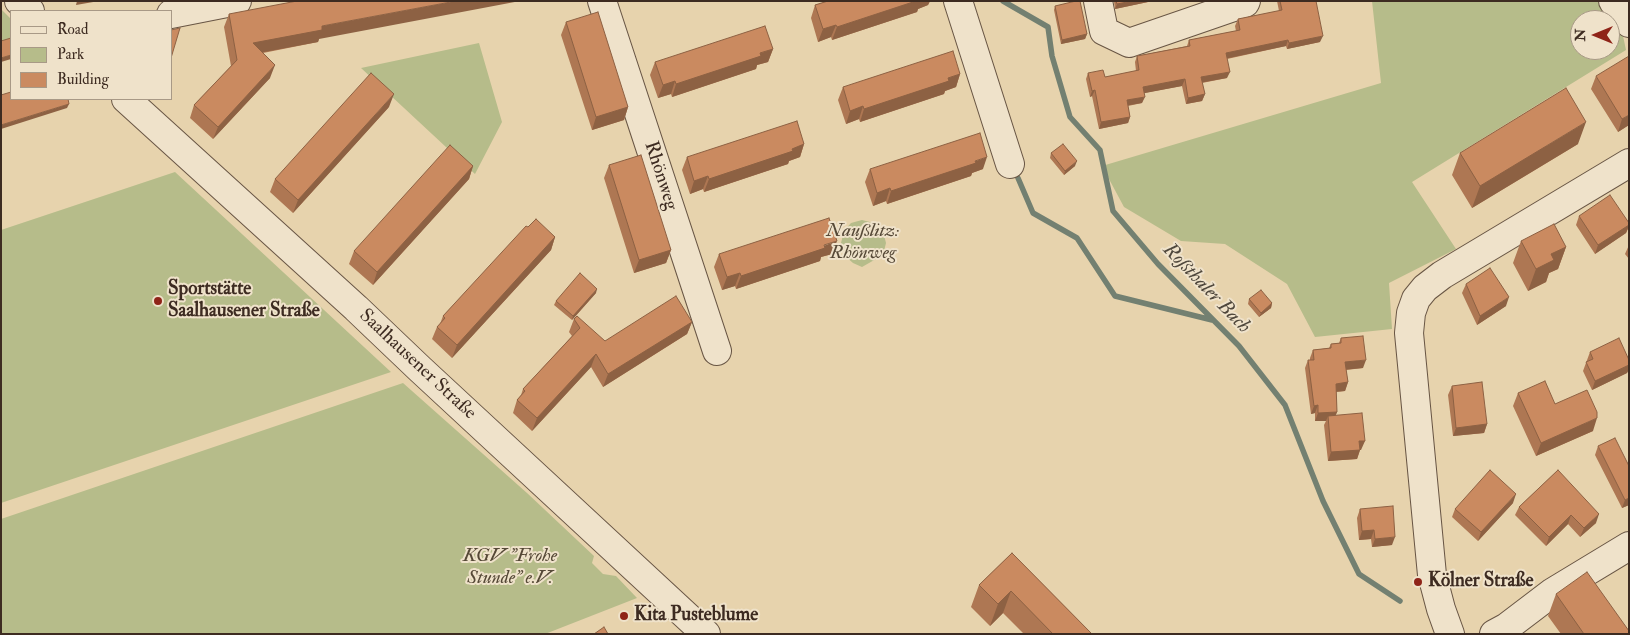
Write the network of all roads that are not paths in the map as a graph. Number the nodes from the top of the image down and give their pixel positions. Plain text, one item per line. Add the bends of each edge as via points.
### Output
1 (20, 1) edge
2 (237, 1) edge
3 (602, 1) edge
4 (958, 1) edge
5 (1098, 1) edge
6 (1246, 1) edge
7 (1612, 1) edge
8 (29, 10) edge
9 (172, 14) edge
10 (1629, 23) edge
11 (127, 100) edge
12 (1629, 163) edge
13 (1010, 164) dead end
14 (717, 351) dead end
15 (1629, 546) edge
16 (706, 634) edge
17 (1450, 634) edge
18 (1494, 634) edge

1 - 8 street
2 - 9 street
3 - 14 street, Rhönweg
4 - 13 street
5 - 6 street via 1104,31 1129,43
7 - 10 street
11 - 16 street, Saalhausener Straße
12 - 17 street via 1442,275 1416,299 1409,333 1432,575
15 - 18 street

